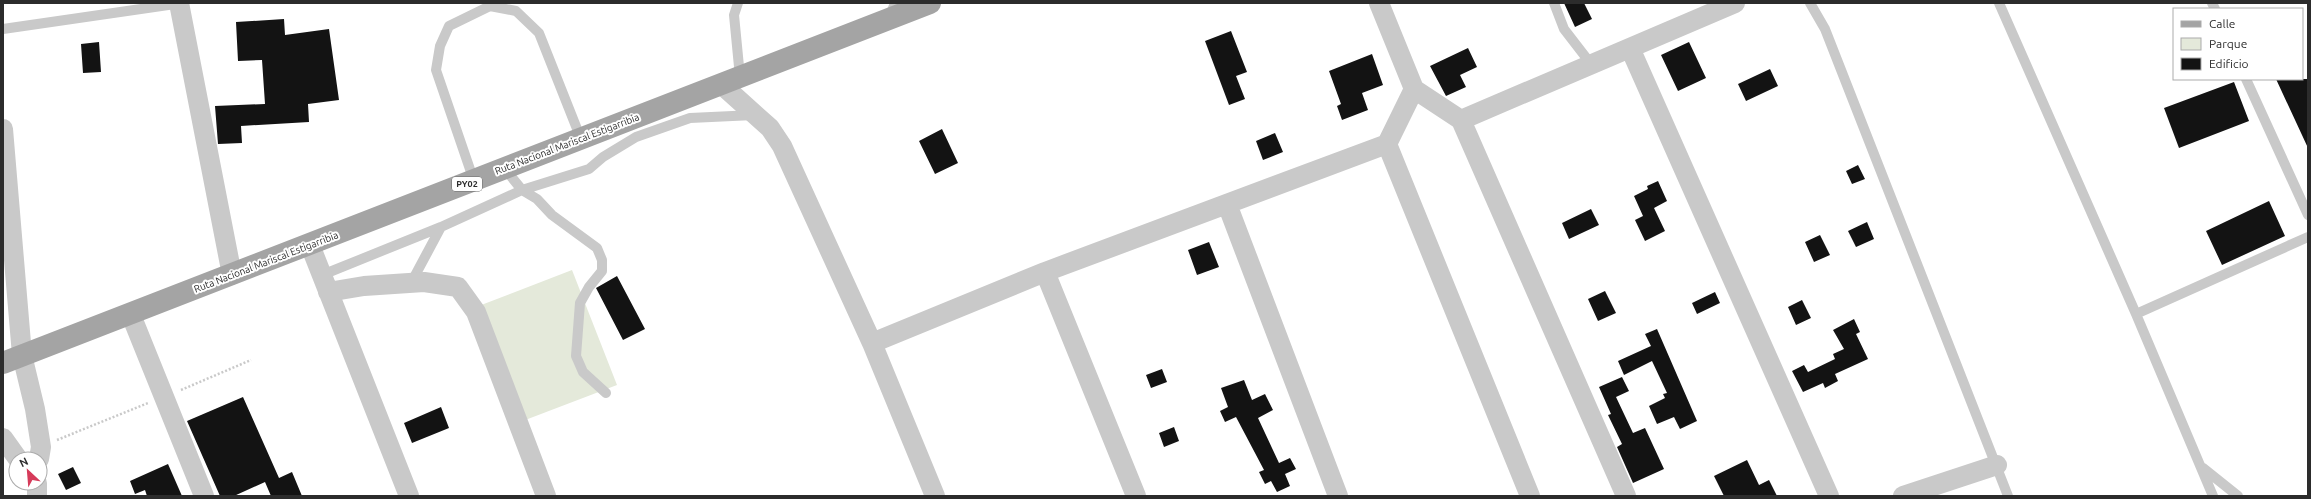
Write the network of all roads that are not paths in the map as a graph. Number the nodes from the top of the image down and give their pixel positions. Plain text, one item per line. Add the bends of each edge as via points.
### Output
1 (182, 3) edge
2 (738, 3) edge
3 (930, 3) edge
4 (1379, 3) edge
5 (1554, 3) edge
6 (1735, 3) edge
7 (1810, 3) edge
8 (1999, 3) edge
9 (179, 4) edge
10 (892, 11) edge
11 (3, 29) edge
12 (1630, 48) junction
13 (1591, 64) junction
14 (2246, 80) edge
15 (731, 81) junction
16 (1414, 89) junction
17 (754, 115) junction
18 (1461, 120) junction
19 (3, 129) edge
20 (581, 139) junction
21 (1387, 144) junction
22 (505, 169) junction
23 (474, 181) junction
24 (522, 190) junction
25 (1227, 204) junction
26 (2308, 216) edge
27 (441, 227) junction
28 (2308, 237) edge
29 (310, 245) junction
30 (1045, 272) junction
31 (232, 275) junction
32 (411, 283) junction
33 (325, 284) junction
34 (2136, 314) junction
35 (131, 315) junction
36 (872, 343) junction
37 (12, 359) edge
38 (606, 393) dead end
39 (3, 438) edge
40 (12, 451) edge
41 (40, 451) edge
42 (1997, 465) junction
43 (2201, 467) junction
44 (204, 496) edge
45 (409, 496) edge
46 (546, 496) edge
47 (935, 496) edge
48 (1136, 496) edge
49 (1338, 496) edge
50 (1530, 496) edge
51 (1626, 496) edge
52 (1829, 496) edge
53 (1903, 496) edge
54 (2008, 496) edge
55 (2214, 496) edge
56 (2238, 496) edge

1 - 9 lane
2 - 15 lane via 734,15
3 - 10 main road, Ruta Nacional Mariscal Estigarribia / PY02
4 - 16 street
5 - 13 lane via 1564,29
6 - 12 street
7 - 42 lane via 1825,29
8 - 34 lane
9 - 11 lane
9 - 31 street
10 - 15 main road, Ruta Nacional Mariscal Estigarribia / PY02
12 - 13 street
12 - 52 street
13 - 18 street
14 - 26 lane
15 - 17 street
15 - 20 main road, Ruta Nacional Mariscal Estigarribia / PY02
16 - 18 street
16 - 21 street
17 - 24 lane via 690,118 636,137 589,168
17 - 36 street via 770,128 782,146
18 - 51 street
19 - 37 street
20 - 22 main road, Ruta Nacional Mariscal Estigarribia / PY02
20 - 23 lane via 538,33 516,11 490,6 449,26 440,46 436,70
21 - 25 street
21 - 50 street
22 - 23 main road, Ruta Nacional Mariscal Estigarribia / PY02
22 - 24 lane
23 - 29 main road, Ruta Nacional Mariscal Estigarribia / PY02
24 - 27 lane
24 - 38 lane via 537,199 552,215 597,248 602,260 602,271 580,303 576,356 583,372
25 - 30 street
25 - 49 street
27 - 32 lane
27 - 33 lane
28 - 34 lane
29 - 31 main road, Ruta Nacional Mariscal Estigarribia / PY02
29 - 33 street
30 - 36 street
30 - 48 street
31 - 35 main road, Ruta Nacional Mariscal Estigarribia / PY02
32 - 33 street via 364,286
32 - 46 street via 424,282 458,288 476,312
33 - 45 street
34 - 43 lane
35 - 37 main road, Ruta Nacional Mariscal Estigarribia / PY02
35 - 44 street
36 - 47 street
37 - 41 street via 35,409
39 - 40 street
42 - 53 street
42 - 54 lane
43 - 55 lane
43 - 56 lane

